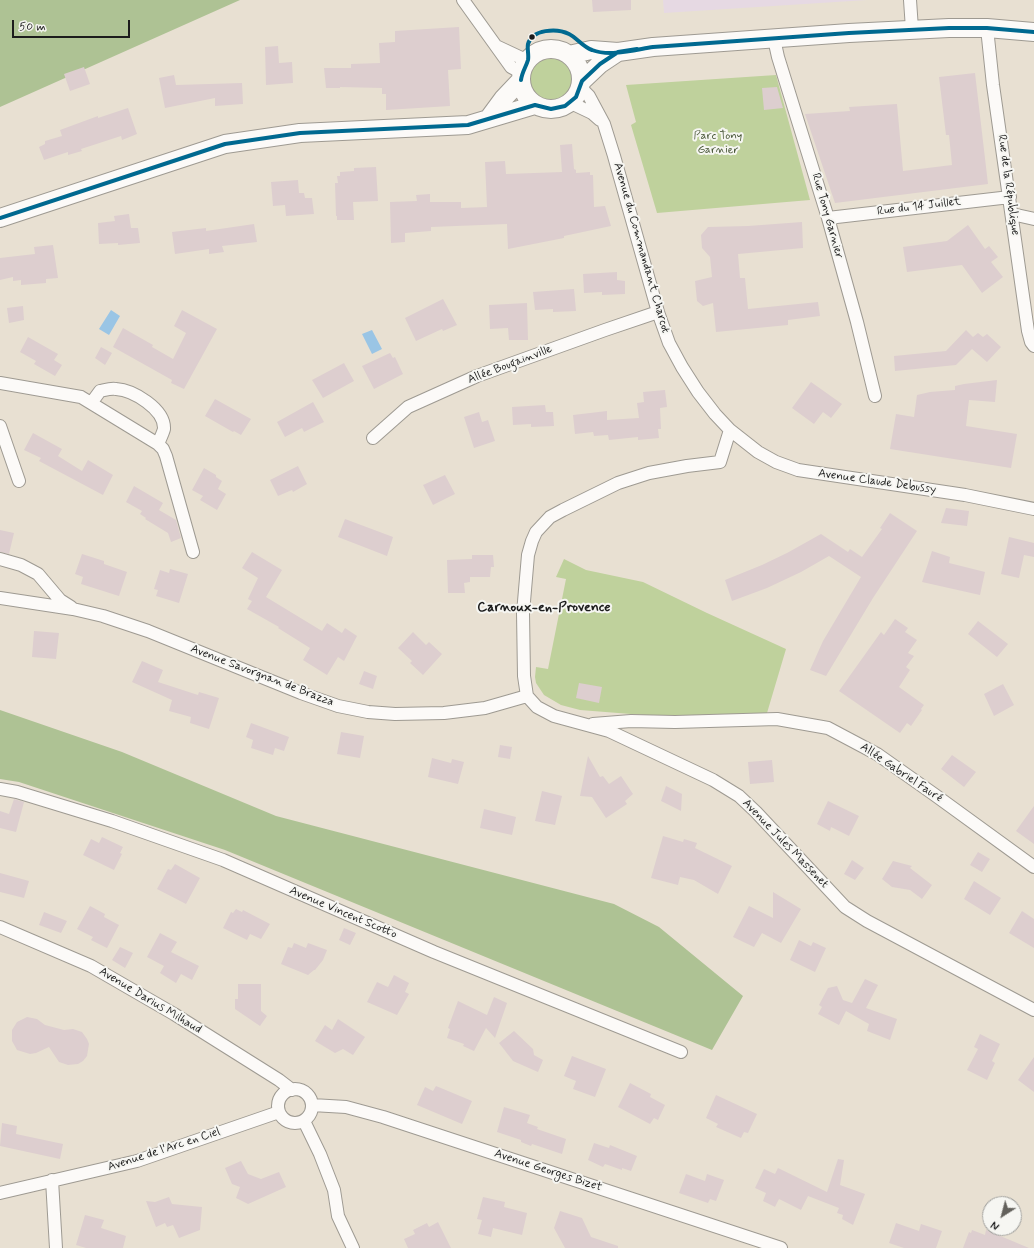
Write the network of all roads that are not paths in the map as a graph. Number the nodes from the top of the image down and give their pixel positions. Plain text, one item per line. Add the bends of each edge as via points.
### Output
1 (463, 0) edge
2 (910, 0) edge
3 (987, 28) junction
4 (912, 29) junction
5 (1034, 32) edge
6 (774, 39) junction
7 (618, 52) junction
8 (569, 55) junction
9 (524, 71) junction
10 (578, 90) junction
11 (534, 105) junction
12 (489, 118) junction
13 (604, 124) junction
14 (1010, 197) junction
15 (1012, 214) junction
16 (0, 218) edge
17 (828, 218) junction
18 (1034, 219) edge
19 (658, 312) junction
20 (1032, 344) edge
21 (0, 383) edge
22 (875, 396) dead end
23 (92, 402) junction
24 (0, 426) edge
25 (730, 430) junction
26 (373, 438) dead end
27 (158, 444) junction
28 (19, 481) dead end
29 (1034, 509) edge
30 (193, 552) dead end
31 (0, 559) edge
32 (0, 598) edge
33 (73, 609) junction
34 (527, 696) junction
35 (584, 724) junction
36 (0, 789) edge
37 (1034, 867) edge
38 (0, 928) edge
39 (1034, 1010) edge
40 (681, 1052) dead end
41 (292, 1090) junction
42 (312, 1105) junction
43 (279, 1112) junction
44 (304, 1121) junction
45 (52, 1180) junction
46 (0, 1193) edge
47 (56, 1248) edge
48 (353, 1248) edge
49 (781, 1248) edge

1 - 9 street via 495,45
2 - 4 street
3 - 4 main road
3 - 5 main road
3 - 14 street, Rue de la République
4 - 6 main road
6 - 7 main road via 653,47
6 - 17 street, Rue Tony Garnier
7 - 8 main road via 591,50
7 - 10 main road via 600,64
8 - 9 main road via 552,49 544,50 536,54
8 - 10 main road via 581,70
9 - 11 main road via 522,87
9 - 12 main road
10 - 11 main road via 563,108 543,109
10 - 13 street via 592,113
10 - 13 street, Avenue du Commandant Charcot via 590,96
11 - 12 main road
12 - 16 main road via 468,125 300,133 225,144
13 - 19 street, Avenue du Commandant Charcot
14 - 15 street, Rue de la République
14 - 17 street, Rue du 14 Juillet
15 - 18 street
15 - 20 street, Rue de la République
17 - 22 street, Rue Tony Garnier
19 - 25 street, Avenue du Commandant Charcot via 669,343 682,367 698,392
19 - 26 street, Allée Bougainville via 477,376 408,407
21 - 23 street via 81,397
23 - 27 street
23 - 27 street via 100,391 116,389 136,395 153,407 162,420 164,428
24 - 28 street
25 - 29 street, Avenue Claude Debussy via 758,452 798,470 965,495
25 - 34 street via 720,462 649,473 618,483 550,517 536,532 528,555 523,614 524,676
27 - 30 street via 166,456
31 - 33 street, Avenue Savorgnan de Brazza via 21,565 38,574 60,600
32 - 33 street, Avenue Savorgnan de Brazza
33 - 34 street, Avenue Savorgnan de Brazza via 148,631 338,706 368,712 395,714 486,708
34 - 35 street, Avenue Jules Massenet via 537,707 554,716
35 - 37 street, Allée Gabriel Fauré via 777,719 828,728 877,754
35 - 39 street, Avenue Jules Massenet via 609,731 713,780 739,796 845,907 867,922
36 - 40 street, Avenue Vincent Scotto via 112,821 222,860 434,952
38 - 41 street, Avenue Darius Milhaud via 91,966 174,1014
41 - 42 street via 305,1093
41 - 43 street via 279,1101
42 - 44 street via 312,1112
42 - 49 street, Avenue Georges Bizet via 346,1107 383,1117
43 - 44 street via 285,1120 294,1124
43 - 45 street, Avenue de l'Arc en Ciel via 117,1167
44 - 48 street via 334,1190 338,1216
45 - 46 street, Avenue de l'Arc en Ciel
45 - 47 street

